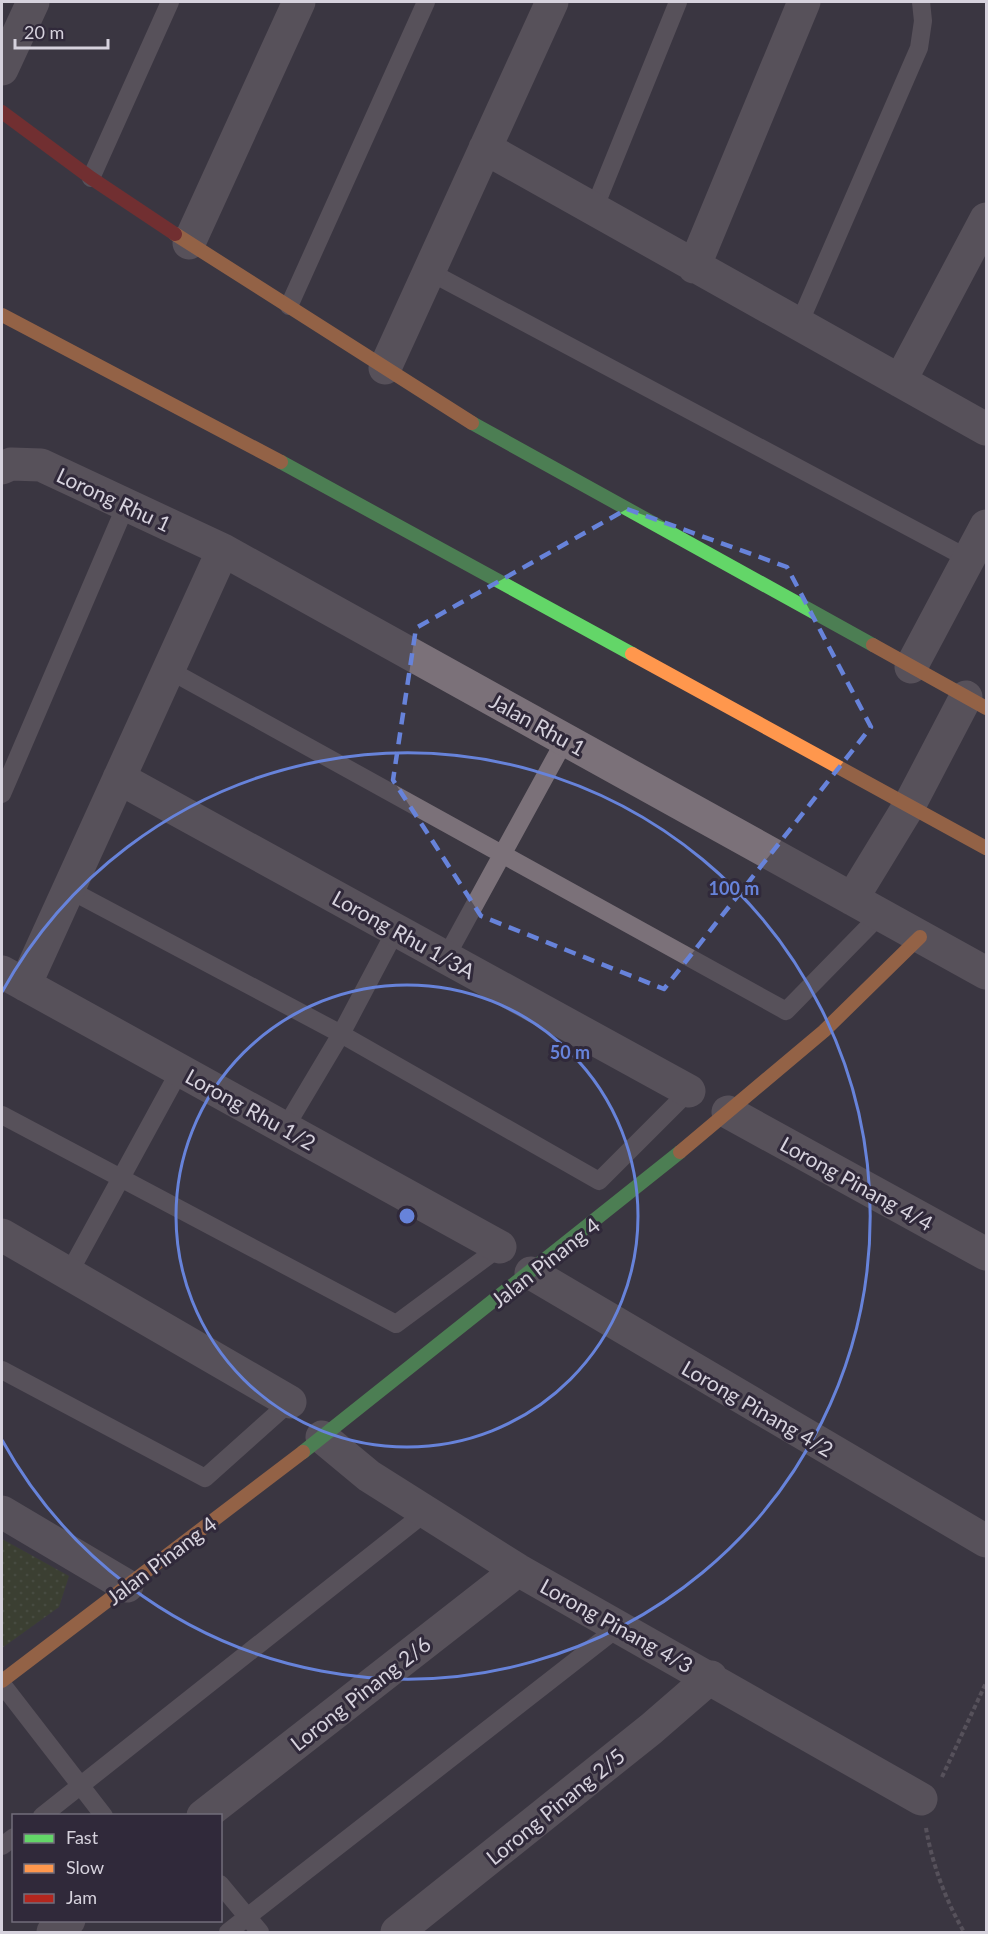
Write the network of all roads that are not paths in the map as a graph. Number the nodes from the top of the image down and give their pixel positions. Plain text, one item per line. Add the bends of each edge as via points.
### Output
1 (33, 2) edge
2 (170, 2) edge
3 (299, 2) edge
4 (426, 2) edge
5 (552, 2) edge
6 (678, 2) edge
7 (804, 2) edge
8 (921, 2) edge
9 (2, 69) edge
10 (2, 112) edge
11 (485, 148) junction
12 (91, 178) junction
13 (594, 209) junction
14 (987, 219) edge
15 (189, 243) junction
16 (694, 267) junction
17 (430, 272) junction
18 (289, 306) junction
19 (2, 315) edge
20 (799, 324) junction
21 (385, 368) junction
22 (900, 381) junction
23 (987, 429) edge
24 (2, 468) edge
25 (126, 505) junction
26 (987, 526) edge
27 (223, 550) junction
28 (969, 559) junction
29 (911, 667) junction
30 (169, 670) junction
31 (976, 703) edge
32 (566, 740) junction
33 (119, 778) junction
34 (2, 794) edge
35 (910, 804) junction
36 (987, 848) edge
37 (503, 856) junction
38 (68, 889) junction
39 (852, 899) junction
40 (880, 915) junction
41 (396, 930) junction
42 (920, 937) junction
43 (446, 957) junction
44 (987, 973) edge
45 (13, 978) edge
46 (341, 1034) junction
47 (180, 1070) junction
48 (689, 1091) joint
49 (728, 1112) junction
50 (2, 1115) edge
51 (285, 1128) junction
52 (121, 1178) junction
53 (2, 1235) edge
54 (500, 1247) joint
55 (987, 1254) edge
56 (69, 1273) junction
57 (531, 1273) junction
58 (2, 1370) edge
59 (290, 1402) joint
60 (322, 1437) junction
61 (2, 1512) edge
62 (426, 1512) junction
63 (987, 1540) edge
64 (518, 1570) junction
65 (127, 1586) junction
66 (620, 1626) junction
67 (711, 1677) junction
68 (2, 1682) edge
69 (81, 1786) junction
70 (921, 1799) road end
71 (43, 1814) edge
72 (103, 1814) edge
73 (203, 1814) edge
74 (222, 1886) edge
75 (248, 1917) junction
76 (66, 1922) edge
77 (53, 1932) edge
78 (228, 1932) edge
79 (260, 1932) edge
80 (397, 1932) edge

1 - 9 street
2 - 12 lane
3 - 15 street
4 - 18 lane
5 - 11 street
6 - 13 lane
7 - 16 street
8 - 20 lane via 919,48
10 - 12 street
11 - 13 street
11 - 17 street
12 - 15 street
13 - 16 street
14 - 22 street
15 - 18 street
16 - 20 street
17 - 21 street
17 - 28 lane
18 - 21 street
19 - 35 street via 208,422
20 - 22 street
21 - 29 street via 490,434
22 - 23 street
24 - 25 street, Lorong Rhu 1 via 11,464 41,465
25 - 27 street, Lorong Rhu 1
25 - 34 lane
26 - 28 street
27 - 30 street
27 - 32 street, Jalan Rhu 1
28 - 29 street
29 - 31 street
30 - 33 street
30 - 37 lane
31 - 35 street
32 - 37 lane
32 - 39 street, Jalan Rhu 1
33 - 38 street
33 - 41 street, Lorong Rhu 1/3A
35 - 36 street
35 - 39 street
37 - 40 lane via 786,1011
37 - 43 lane
38 - 45 street
38 - 46 lane
39 - 40 street
40 - 42 street
41 - 43 street, Lorong Rhu 1/3A
41 - 46 lane
42 - 44 street
42 - 49 street, Jalan Pinang 4 via 824,1031
43 - 48 street, Lorong Rhu 1/3A
45 - 47 street, Lorong Rhu 1/2
46 - 48 lane via 599,1181
46 - 51 lane
47 - 51 street, Lorong Rhu 1/2
47 - 52 lane
49 - 55 street, Lorong Pinang 4/4
49 - 57 street, Jalan Pinang 4
50 - 52 lane
51 - 54 street, Lorong Rhu 1/2
52 - 54 lane via 396,1324
52 - 56 lane
53 - 56 street
56 - 59 street
57 - 60 street, Jalan Pinang 4
57 - 63 street, Lorong Pinang 4/2
58 - 59 lane via 206,1478
60 - 62 street, Lorong Pinang 4/3 via 369,1476
60 - 65 street, Jalan Pinang 4
61 - 65 street
62 - 64 street, Lorong Pinang 4/3
62 - 69 lane
64 - 66 street, Lorong Pinang 4/3
64 - 73 street, Lorong Pinang 2/6
65 - 68 street, Jalan Pinang 4
66 - 67 street, Lorong Pinang 4/3
66 - 75 lane
67 - 70 street, Lorong Pinang 4/3
67 - 80 street, Lorong Pinang 2/5
68 - 69 lane
69 - 71 lane
69 - 72 lane
74 - 75 lane
75 - 78 lane
75 - 79 lane
76 - 77 street

